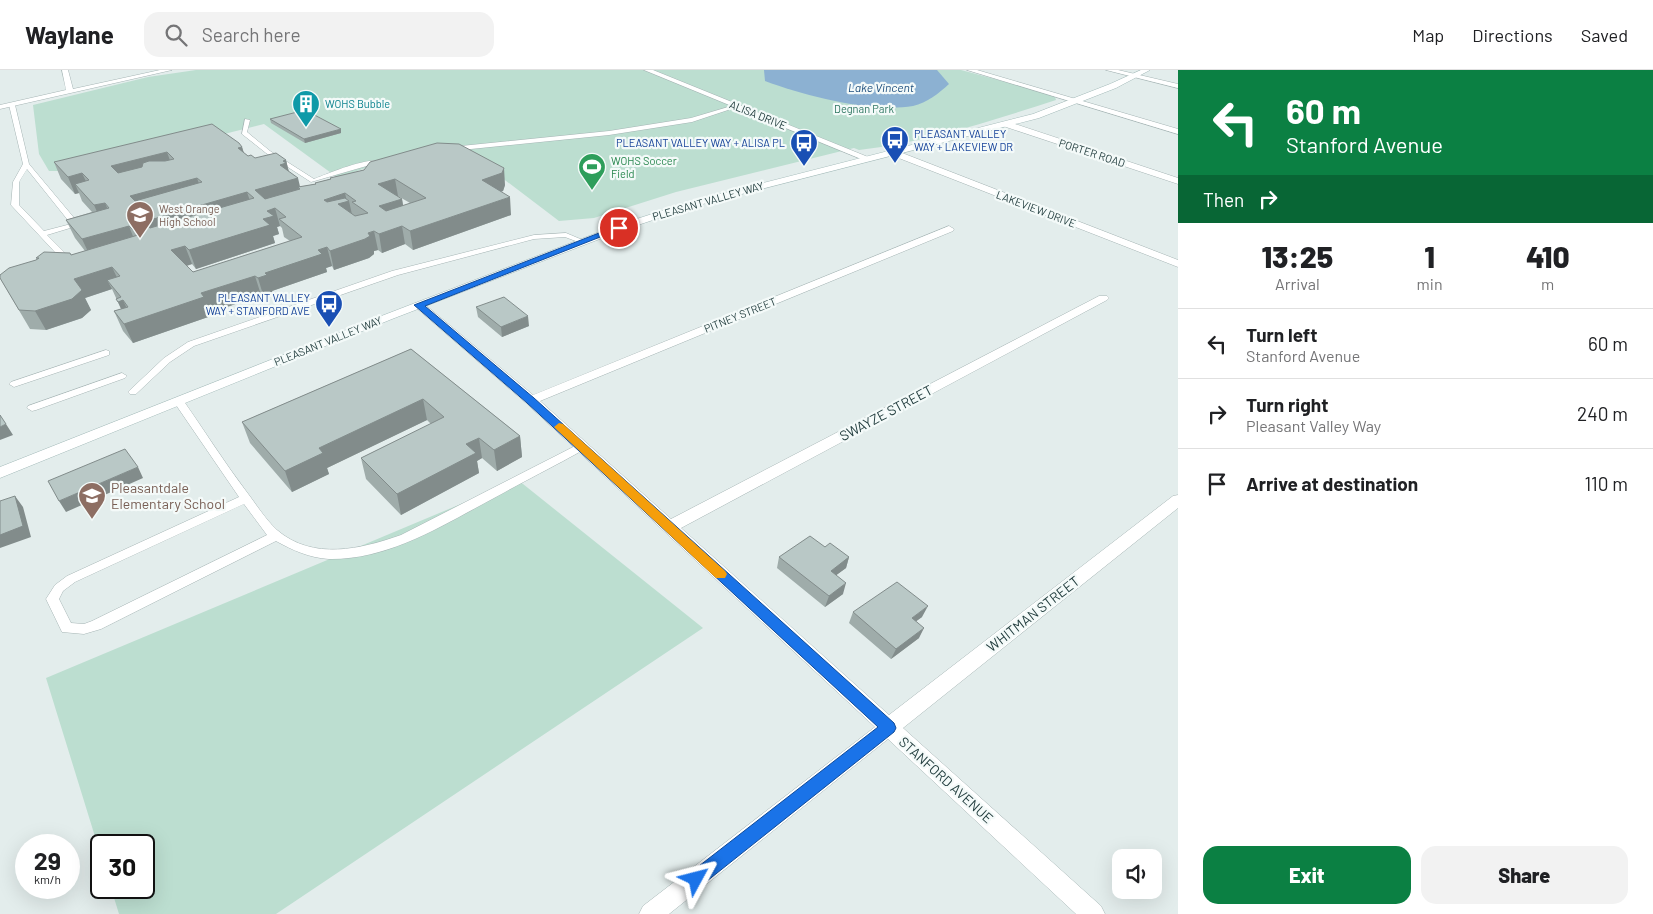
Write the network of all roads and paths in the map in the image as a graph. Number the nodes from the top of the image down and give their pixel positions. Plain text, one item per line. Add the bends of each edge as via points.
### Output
1 (65, 70) edge
2 (169, 70) edge
3 (647, 70) edge
4 (970, 70) edge
5 (1109, 70) edge
6 (1147, 70) edge
7 (1136, 76) junction
8 (1178, 86) edge
9 (70, 92) junction
10 (1075, 102) junction
11 (12, 106) junction
12 (737, 106) junction
13 (0, 107) edge
14 (247, 120) dead end
15 (1006, 124) junction
16 (1178, 132) edge
17 (444, 151) edge
18 (894, 153) junction
19 (869, 159) junction
20 (26, 164) junction
21 (381, 171) edge
22 (313, 181) junction
23 (1178, 181) edge
24 (321, 186) edge
25 (949, 229) dead end
26 (42, 234) junction
27 (581, 241) junction
28 (82, 264) edge
29 (1178, 264) edge
30 (1103, 298) dead end
31 (419, 305) junction
32 (106, 353) dead end
33 (122, 376) dead end
34 (14, 384) dead end
35 (133, 392) dead end
36 (531, 400) junction
37 (179, 402) junction
38 (32, 408) dead end
39 (582, 447) junction
40 (0, 473) edge
41 (246, 499) junction
42 (1178, 500) edge
43 (669, 527) junction
44 (275, 536) junction
45 (889, 728) junction
46 (651, 914) edge
47 (1093, 914) edge

1 - 9 street
2 - 9 street
3 - 12 street, ALISA DRIVE
4 - 10 street
5 - 7 street
6 - 7 street, PLEASANT VALLEY WAY
7 - 8 street
7 - 10 street, PLEASANT VALLEY WAY
9 - 11 street
10 - 15 street, PLEASANT VALLEY WAY
10 - 16 street
11 - 13 street
11 - 20 lane
12 - 17 lane via 692,120 609,133
12 - 19 street, ALISA DRIVE
14 - 22 lane via 244,133
15 - 18 street, PLEASANT VALLEY WAY
15 - 23 street, PORTER ROAD
18 - 19 street, PLEASANT VALLEY WAY
18 - 29 street, LAKEVIEW DRIVE
19 - 27 street, PLEASANT VALLEY WAY via 692,204
20 - 26 lane via 16,182 15,205
20 - 26 lane via 76,225
21 - 22 lane via 390,166 368,163
22 - 24 lane
25 - 36 street, PITNEY STREET
26 - 28 lane via 69,263
27 - 31 street, PLEASANT VALLEY WAY
27 - 35 lane via 566,235 534,237 395,273 190,344 167,360
30 - 43 street, SWAYZE STREET
31 - 36 street, STANFORD AVENUE
31 - 37 street, PLEASANT VALLEY WAY
32 - 34 lane
33 - 38 lane
36 - 39 street, STANFORD AVENUE
37 - 40 street, PLEASANT VALLEY WAY
37 - 41 lane
39 - 43 street, STANFORD AVENUE
39 - 44 lane via 407,538 376,549 318,554 298,549
41 - 44 lane
41 - 44 lane via 59,588 52,599 67,628 84,629 96,625
42 - 45 street, WHITMAN STREET
43 - 45 street, STANFORD AVENUE
45 - 46 street, WHITMAN STREET
45 - 47 street, STANFORD AVENUE

